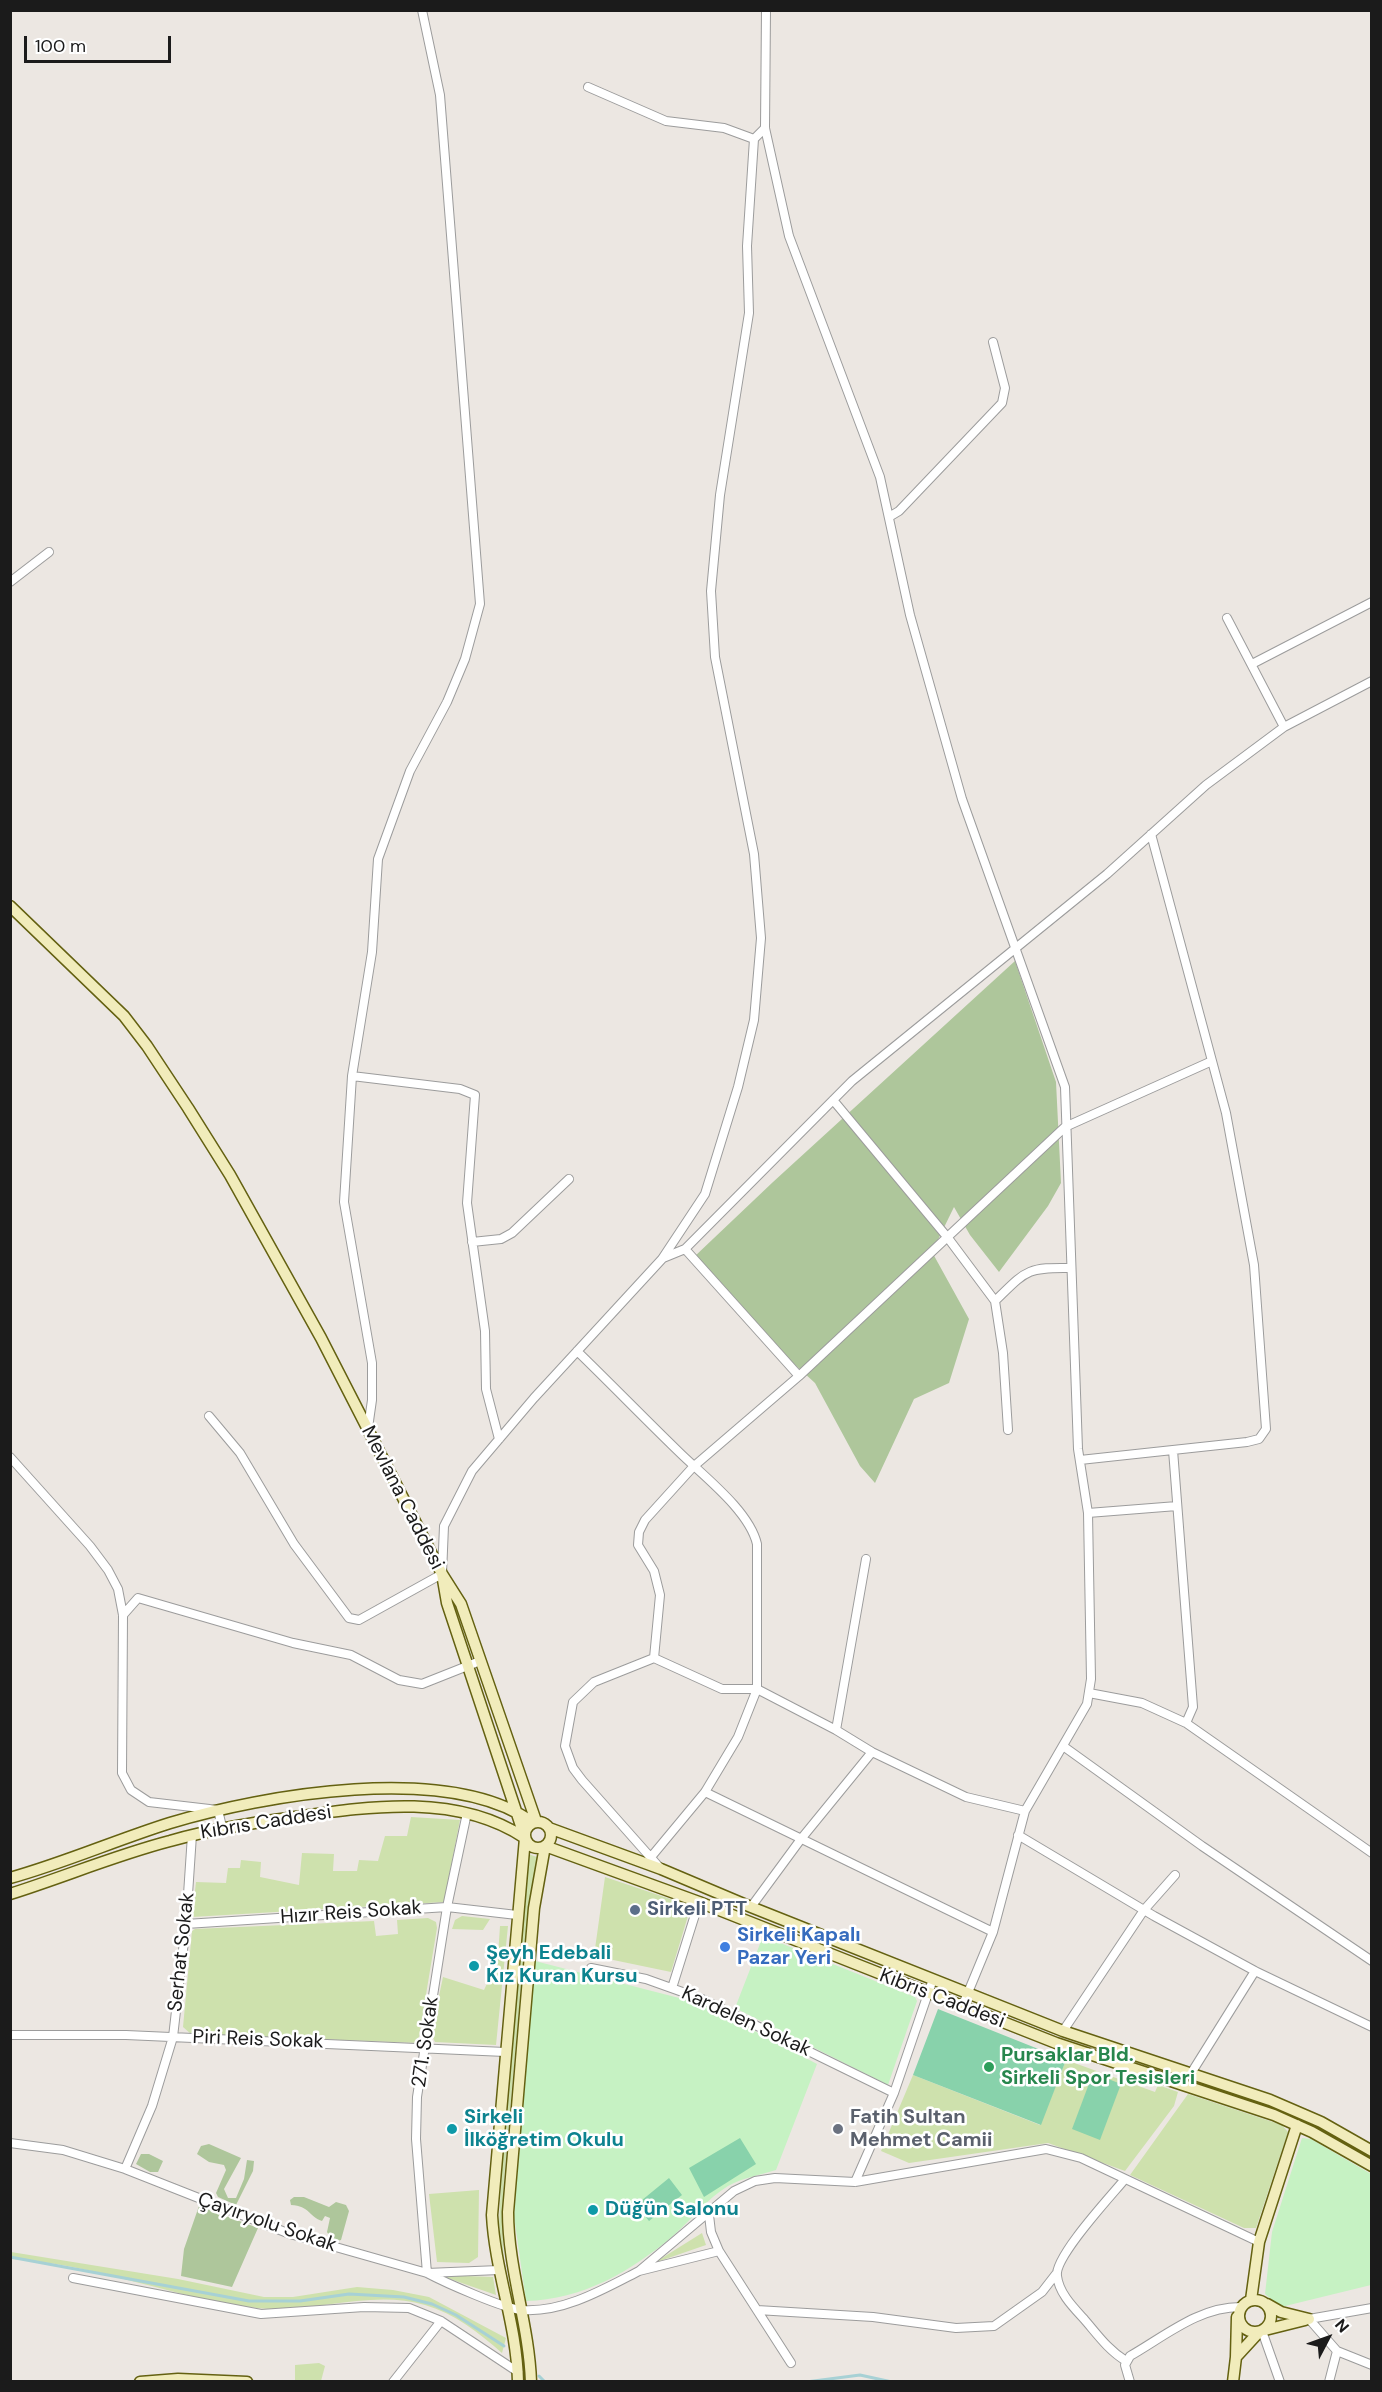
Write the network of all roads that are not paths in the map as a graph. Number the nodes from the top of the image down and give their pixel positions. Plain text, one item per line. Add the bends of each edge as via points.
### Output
1 (422, 10) edge
2 (766, 10) edge
3 (588, 87) dead end
4 (765, 128) junction
5 (754, 139) junction
6 (993, 342) dead end
7 (889, 517) junction
8 (49, 552) dead end
9 (10, 582) edge
10 (1371, 602) edge
11 (1227, 618) dead end
12 (1252, 664) junction
13 (1371, 681) edge
14 (1284, 727) junction
15 (1151, 834) junction
16 (10, 906) edge
17 (1014, 948) junction
18 (1212, 1061) junction
19 (352, 1076) junction
20 (832, 1100) junction
21 (1065, 1127) junction
22 (569, 1179) dead end
23 (948, 1238) junction
24 (472, 1242) junction
25 (686, 1249) junction
26 (662, 1259) junction
27 (1071, 1268) junction
28 (995, 1301) junction
29 (577, 1351) junction
30 (799, 1376) junction
31 (209, 1416) dead end
32 (368, 1428) junction
33 (1008, 1431) dead end
34 (499, 1439) junction
35 (1173, 1450) junction
36 (10, 1457) edge
37 (1080, 1460) junction
38 (693, 1467) junction
39 (1177, 1506) junction
40 (1088, 1513) junction
41 (866, 1559) dead end
42 (442, 1574) junction
43 (123, 1615) junction
44 (654, 1658) junction
45 (480, 1661) junction
46 (466, 1666) junction
47 (756, 1689) junction
48 (1089, 1693) junction
49 (1186, 1723) junction
50 (836, 1730) junction
51 (1063, 1746) junction
52 (872, 1752) junction
53 (705, 1792) junction
54 (218, 1810) junction
55 (516, 1810) junction
56 (1025, 1811) junction
57 (467, 1813) junction
58 (534, 1822) junction
59 (222, 1827) junction
60 (549, 1828) junction
61 (192, 1835) junction
62 (1018, 1835) junction
63 (525, 1838) junction
64 (801, 1839) junction
65 (544, 1846) junction
66 (1371, 1853) edge
67 (651, 1857) junction
68 (661, 1869) junction
69 (1175, 1875) dead end
70 (10, 1878) edge
71 (10, 1893) edge
72 (699, 1902) junction
73 (447, 1907) junction
74 (751, 1907) junction
75 (1144, 1910) junction
76 (517, 1915) junction
77 (186, 1924) junction
78 (993, 1932) junction
79 (1371, 1961) edge
80 (591, 1968) dead end
81 (1255, 1971) junction
82 (933, 1979) junction
83 (672, 1988) junction
84 (970, 1992) junction
85 (928, 1994) junction
86 (962, 2007) junction
87 (1371, 2025) edge
88 (1063, 2031) junction
89 (10, 2035) edge
90 (173, 2037) junction
91 (423, 2047) junction
92 (504, 2052) junction
93 (1190, 2074) junction
94 (894, 2093) junction
95 (1297, 2125) junction
96 (10, 2143) edge
97 (1371, 2151) edge
98 (1371, 2166) edge
99 (125, 2169) junction
100 (1125, 2179) junction
101 (855, 2182) junction
102 (709, 2215) junction
103 (1260, 2242) junction
104 (719, 2251) junction
105 (499, 2270) junction
106 (639, 2271) junction
107 (428, 2273) junction
108 (1056, 2274) junction
109 (73, 2278) dead end
110 (1266, 2303) junction
111 (506, 2306) junction
112 (1244, 2306) junction
113 (1371, 2308) edge
114 (522, 2310) junction
115 (757, 2310) junction
116 (1309, 2319) junction
117 (441, 2321) junction
118 (1262, 2331) junction
119 (1337, 2350) junction
120 (1236, 2357) junction
121 (1126, 2361) junction
122 (791, 2363) dead end
123 (1371, 2365) edge
124 (518, 2373) edge
125 (213, 2381) edge
126 (140, 2382) edge
127 (247, 2382) edge
128 (393, 2382) edge
129 (531, 2382) edge
130 (1130, 2382) edge
131 (1233, 2382) edge
132 (1280, 2382) edge
133 (1329, 2382) edge

1 - 19 street via 440,95 480,604 465,658 447,702 410,771 378,859 372,952
2 - 4 street
3 - 5 street via 666,121 724,128
4 - 5 street
4 - 7 street via 789,236 880,477
5 - 26 street via 747,246 749,314 720,495 711,591 715,657 754,854 761,938 754,1020 705,1194
6 - 7 street via 1005,388 1002,403
7 - 17 street via 910,615 962,799
8 - 9 street
10 - 12 street
11 - 12 street
12 - 14 street
13 - 14 street
14 - 15 street via 1206,785
15 - 17 street
15 - 18 street
16 - 32 street, Mevlana Caddesi via 94,985 147,1046 230,1175
17 - 20 street
17 - 21 street via 1065,1087
18 - 21 street
18 - 35 street via 1226,1113 1254,1265 1266,1429 1259,1439 1247,1443
19 - 24 street via 460,1089 475,1095 467,1203
19 - 32 street via 344,1202 372,1363
20 - 23 street
20 - 25 street
21 - 23 street
21 - 27 street
22 - 24 street via 512,1233 501,1239
23 - 28 street
23 - 30 street
24 - 34 street via 485,1331 486,1389
25 - 26 street
25 - 30 street
26 - 29 street
27 - 28 street via 1040,1267 1025,1272
27 - 37 street
28 - 33 street
29 - 34 street
29 - 38 street
30 - 38 street
31 - 42 street via 240,1454 294,1544 349,1618 359,1620
32 - 42 street, Mevlana Caddesi
34 - 42 street via 472,1471 444,1526
35 - 37 street
35 - 39 street
36 - 43 street via 108,1570 118,1589
37 - 40 street
38 - 44 street via 645,1520 639,1532 641,1552 659,1586
38 - 47 street via 744,1518 755,1538
39 - 40 street
39 - 49 street via 1193,1707
40 - 48 street
41 - 50 street
42 - 45 street via 461,1604
42 - 46 street, Mevlana Caddesi
43 - 46 street via 138,1598 293,1643 351,1655 399,1680 422,1684
43 - 54 street via 122,1773 131,1790 148,1802
44 - 47 street via 722,1689
44 - 67 street via 585,1688 573,1702 565,1746 582,1780
45 - 46 street
45 - 58 street
46 - 55 street, Mevlana Caddesi
47 - 50 street
47 - 53 street via 738,1737
48 - 49 street via 1142,1703
48 - 51 street via 1088,1704
49 - 66 street
50 - 52 street
51 - 56 street
51 - 79 street
52 - 56 street via 966,1797
52 - 64 street
53 - 64 street
53 - 67 street
54 - 55 street via 378,1789 443,1792 484,1799
54 - 59 street
54 - 70 street
55 - 58 street
55 - 63 street, Mevlana Caddesi
56 - 62 street
57 - 59 street, Kıbrıs Caddesi via 386,1806
57 - 63 street, Kıbrıs Caddesi via 510,1828
57 - 73 street, 271. Sokak
58 - 60 street via 544,1822
58 - 63 street via 525,1830
59 - 61 street, Kıbrıs Caddesi
60 - 65 street via 551,1836
60 - 68 street
61 - 71 street, Kıbrıs Caddesi
61 - 77 street, Serhat Sokak
62 - 75 street
62 - 78 street
63 - 65 street via 532,1847
63 - 76 street, Mevlana Caddesi
64 - 74 street
64 - 78 street
65 - 72 street, Kıbrıs Caddesi
65 - 114 street via 533,1918 508,2212 511,2255
67 - 68 street
68 - 74 street
69 - 75 street
72 - 83 street
72 - 85 street, Kıbrıs Caddesi
73 - 76 street, Hızır Reis Sokak
73 - 77 street, Hızır Reis Sokak
73 - 91 street, 271. Sokak
74 - 82 street
75 - 81 street
75 - 88 street
76 - 92 street, Mevlana Caddesi
77 - 90 street, Serhat Sokak
78 - 84 street
80 - 83 street, Kardelen Sokak
81 - 87 street
81 - 93 street
82 - 84 street
82 - 85 street
83 - 94 street, Kardelen Sokak via 734,2014
84 - 86 street
84 - 88 street
85 - 86 street, Kıbrıs Caddesi
85 - 94 street
86 - 95 street, Kıbrıs Caddesi
88 - 93 street
89 - 90 street, Piri Reis Sokak
90 - 91 street, Piri Reis Sokak
90 - 99 street, Serhat Sokak via 152,2106
91 - 92 street, Piri Reis Sokak
91 - 107 street, 271. Sokak via 416,2139
92 - 105 street, Mevlana Caddesi via 492,2215
93 - 97 street via 1295,2110
94 - 101 street
95 - 98 street, Kıbrıs Caddesi
95 - 103 street
96 - 99 street, Çayıryolu Sokak via 63,2150
99 - 107 street, Çayıryolu Sokak via 290,2234
100 - 101 street via 1063,2152 1046,2150
100 - 103 street
100 - 108 street via 1067,2250
101 - 102 street via 776,2178 755,2181 734,2191
102 - 104 street
102 - 106 street
103 - 112 street
104 - 106 street
104 - 115 street
105 - 107 street
105 - 111 street, Mevlana Caddesi
106 - 114 street via 571,2302
107 - 111 street, Çayıryolu Sokak
108 - 115 street via 1042,2292 994,2326 956,2328 873,2317
108 - 121 street via 1060,2289 1076,2310 1112,2352
109 - 117 street via 261,2314 399,2307
110 - 112 street
110 - 116 street via 1276,2310
110 - 118 street via 1272,2317
111 - 114 street, Çayıryolu Sokak
111 - 124 street, Mevlana Caddesi
112 - 118 street via 1243,2328
112 - 120 street
112 - 121 street via 1203,2313
113 - 116 street
114 - 129 street
115 - 122 street
116 - 118 street
116 - 119 street
117 - 124 street
117 - 128 street
118 - 120 street
118 - 132 street
119 - 123 street
119 - 133 street
120 - 131 street
121 - 130 street
125 - 126 street
125 - 127 street

